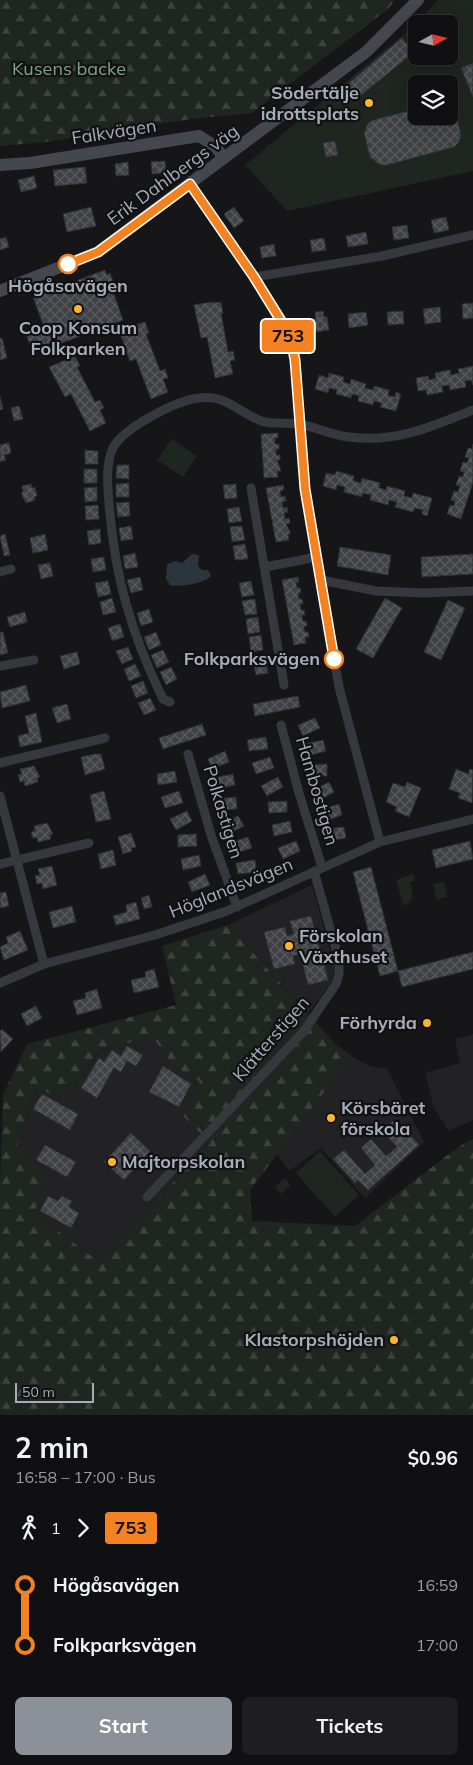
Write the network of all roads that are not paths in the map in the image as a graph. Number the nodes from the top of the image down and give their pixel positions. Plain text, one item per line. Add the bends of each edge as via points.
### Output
1 (418, 0) edge
2 (224, 158) junction
3 (0, 165) edge
4 (190, 184) junction
5 (473, 235) edge
6 (254, 277) junction
7 (0, 291) edge
8 (473, 410) edge
9 (300, 424) junction
10 (251, 488) dead end
11 (317, 557) junction
12 (265, 566) junction
13 (11, 568) dead end
14 (0, 572) edge
15 (320, 580) junction
16 (473, 591) edge
17 (34, 660) dead end
18 (0, 666) edge
19 (284, 686) dead end
20 (170, 702) dead end
21 (281, 725) dead end
22 (105, 738) dead end
23 (188, 754) dead end
24 (0, 763) edge
25 (0, 796) edge
26 (473, 818) edge
27 (380, 842) junction
28 (89, 843) dead end
29 (17, 860) junction
30 (0, 864) edge
31 (318, 869) junction
32 (237, 907) junction
33 (44, 964) junction
34 (0, 983) edge
35 (146, 1197) dead end

1 - 2 street, Erik Dahlbergs väg via 366,52
2 - 3 street, Falkvägen via 215,146 199,136 30,164
2 - 4 street, Erik Dahlbergs väg
4 - 6 street
4 - 7 street, Erik Dahlbergs väg via 98,252
5 - 6 street via 373,258
6 - 9 street via 292,345
8 - 9 street via 393,438 351,437
9 - 11 street via 305,489
9 - 20 street via 262,422 220,398 198,398 169,408 137,425 113,447 108,488 112,545 141,653 163,699
10 - 12 street
11 - 12 street
11 - 15 street
12 - 19 street
13 - 14 street
15 - 16 street via 376,591 424,594
15 - 27 street via 339,687
17 - 18 street
21 - 31 street, Hambostigen
22 - 24 street
23 - 32 street, Polkastigen via 211,835
25 - 29 street
26 - 27 street, Höglandsvägen
27 - 31 street, Höglandsvägen
28 - 29 street
29 - 30 street
29 - 33 street
31 - 32 street, Höglandsvägen
31 - 35 street, Klätterstigen via 339,960 336,984 304,1031
32 - 33 street, Höglandsvägen via 155,935
33 - 34 street, Höglandsvägen

